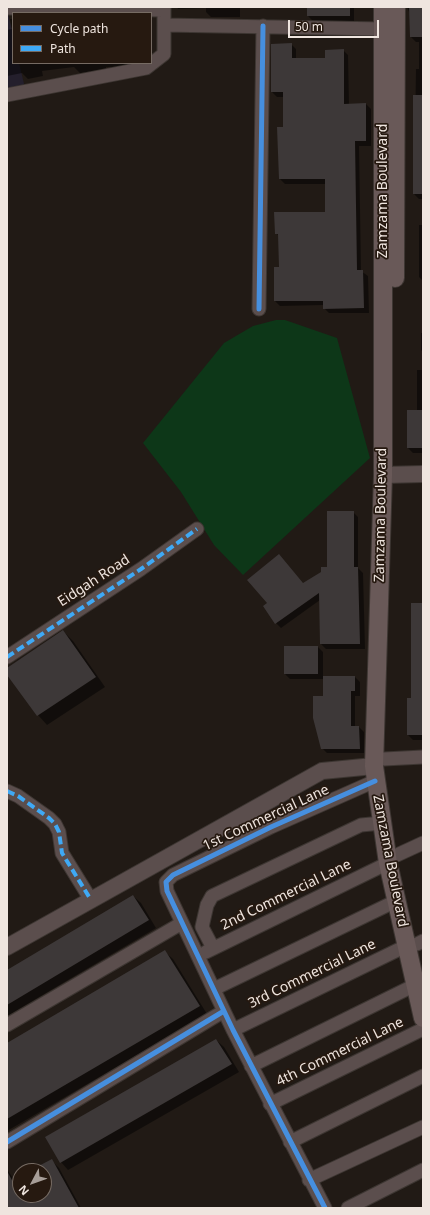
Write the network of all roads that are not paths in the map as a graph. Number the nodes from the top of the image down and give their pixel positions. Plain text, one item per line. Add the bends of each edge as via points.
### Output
1 (383, 7) edge
2 (396, 7) edge
3 (7, 8) edge
4 (164, 8) edge
5 (164, 25) junction
6 (263, 26) junction
7 (383, 30) junction
8 (152, 63) edge
9 (151, 64) edge
10 (7, 95) edge
11 (259, 309) dead end
12 (389, 474) junction
13 (423, 474) edge
14 (197, 529) dead end
15 (7, 657) edge
16 (423, 757) edge
17 (378, 769) junction
18 (7, 791) edge
19 (382, 823) junction
20 (423, 843) edge
21 (393, 859) junction
22 (91, 900) junction
23 (396, 901) junction
24 (182, 923) junction
25 (415, 944) edge
26 (7, 947) edge
27 (213, 948) junction
28 (197, 956) junction
29 (419, 978) edge
30 (214, 989) junction
31 (224, 1011) junction
32 (423, 1018) edge
33 (7, 1025) edge
34 (423, 1029) edge
35 (233, 1030) junction
36 (251, 1066) junction
37 (423, 1076) edge
38 (270, 1104) junction
39 (423, 1127) edge
40 (7, 1142) edge
41 (290, 1142) junction
42 (423, 1170) edge
43 (309, 1180) junction
44 (325, 1208) edge
45 (348, 1208) edge

1 - 7 main road, Zamzama Boulevard
2 - 12 main road, Zamzama Boulevard
3 - 4 street
4 - 5 street
5 - 6 street
5 - 8 street via 164,54
6 - 7 street
6 - 11 street
7 - 12 main road, Zamzama Boulevard
9 - 10 street via 146,68
12 - 13 street
12 - 17 main road, Zamzama Boulevard
14 - 15 street, Eidgah Road
16 - 17 street
17 - 19 main road, Zamzama Boulevard
17 - 21 main road, Zamzama Boulevard via 386,788
17 - 22 street via 322,771
17 - 24 street, 1st Commercial Lane via 168,879 166,887
18 - 22 street via 18,796 55,824 59,832 62,853
19 - 21 main road, Zamzama Boulevard
19 - 27 street via 361,825 212,896 202,927
20 - 21 street, 2nd Commercial Lane
21 - 23 main road, Zamzama Boulevard
21 - 25 main road, Zamzama Boulevard
21 - 27 street, 2nd Commercial Lane
22 - 26 street
23 - 25 main road, Zamzama Boulevard
23 - 30 street
24 - 28 street
24 - 33 street
25 - 29 main road, Zamzama Boulevard
25 - 35 street, 3rd Commercial Lane
27 - 28 street, 2nd Commercial Lane
28 - 30 street
29 - 32 main road, Zamzama Boulevard
29 - 36 street
30 - 31 street
31 - 35 street
31 - 40 street
34 - 38 street, 4th Commercial Lane
35 - 36 street
36 - 38 street
37 - 41 street
38 - 41 street
39 - 43 street
41 - 43 street
42 - 45 street
43 - 44 street

